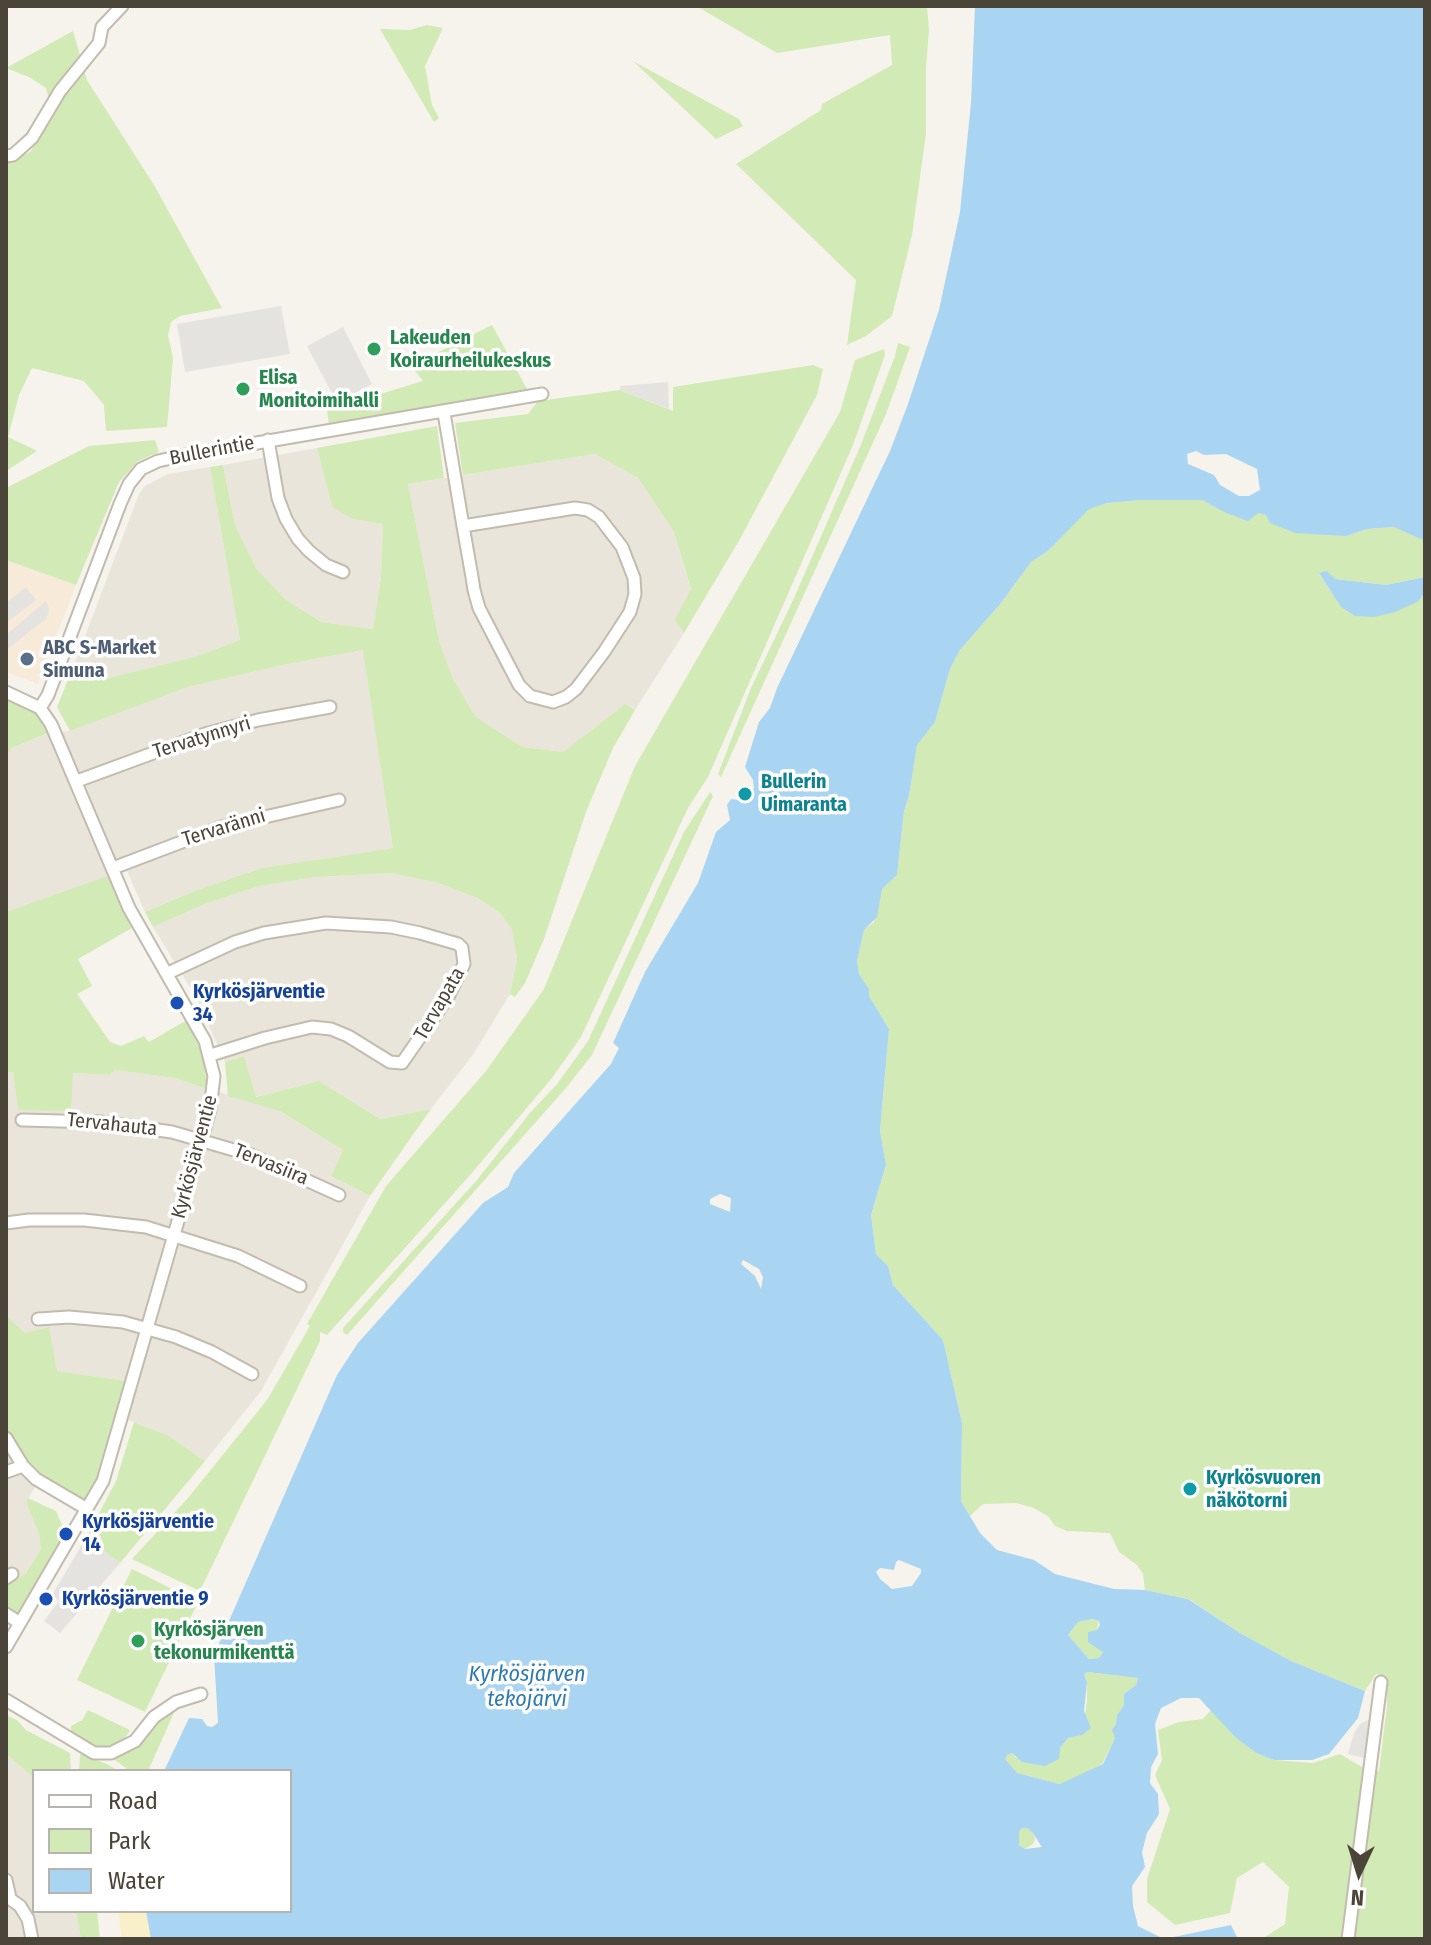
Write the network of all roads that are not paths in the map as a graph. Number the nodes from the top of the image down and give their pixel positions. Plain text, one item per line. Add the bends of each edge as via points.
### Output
1 (122, 6) edge
2 (6, 156) edge
3 (542, 394) dead end
4 (444, 411) junction
5 (268, 440) junction
6 (463, 526) junction
7 (343, 572) dead end
8 (6, 692) edge
9 (330, 707) dead end
10 (40, 708) junction
11 (77, 781) junction
12 (339, 800) dead end
13 (113, 868) junction
14 (168, 973) junction
15 (211, 1055) junction
16 (22, 1120) dead end
17 (201, 1139) junction
18 (339, 1195) dead end
19 (6, 1223) edge
20 (175, 1234) junction
21 (300, 1286) dead end
22 (38, 1319) dead end
23 (148, 1329) junction
24 (252, 1374) dead end
25 (6, 1438) edge
26 (23, 1466) junction
27 (6, 1472) edge
28 (87, 1509) junction
29 (6, 1614) edge
30 (20, 1623) junction
31 (6, 1647) edge
32 (1381, 1682) dead end
33 (201, 1694) dead end
34 (6, 1700) edge
35 (6, 1880) edge
36 (8, 1897) edge
37 (32, 1939) edge
38 (1348, 1939) edge

1 - 2 street via 102,27 99,43 60,91 32,138
3 - 4 street, Bullerintie
4 - 5 street, Bullerintie
4 - 6 street
5 - 7 street via 286,519 309,551
5 - 10 street, Bullerintie via 166,458 141,469 120,504
6 - 6 street via 479,608 519,685 542,701 566,697 630,612 634,578 622,547 599,517 575,508
8 - 10 street
9 - 11 street, Tervatynnyri via 205,734
10 - 11 street, Kyrkösjärventie
11 - 13 street, Kyrkösjärventie
12 - 13 street, Tervaränni via 221,827
13 - 14 street, Kyrkösjärventie
14 - 15 street, Kyrkösjärventie
14 - 15 street, Tervapata via 249,937 326,923 391,927 462,948 464,964 448,997 402,1063 390,1062 331,1029 312,1027
15 - 17 street, Kyrkösjärventie via 214,1092
16 - 17 street, Tervahauta via 134,1126
17 - 18 street, Tervasiira
17 - 20 street, Kyrkösjärventie
19 - 20 street via 84,1220
20 - 21 street
20 - 23 street, Kyrkösjärventie
22 - 23 street via 95,1319
23 - 24 street via 212,1352
23 - 28 street, Kyrkösjärventie via 111,1459
25 - 26 street
26 - 27 street
26 - 28 street
28 - 30 street, Kyrkösjärventie
29 - 30 street
30 - 31 street, Kyrkösjärventie
32 - 38 street
33 - 34 street via 176,1702 154,1717 135,1741 111,1753 94,1753
35 - 36 street
36 - 37 street via 28,1919

